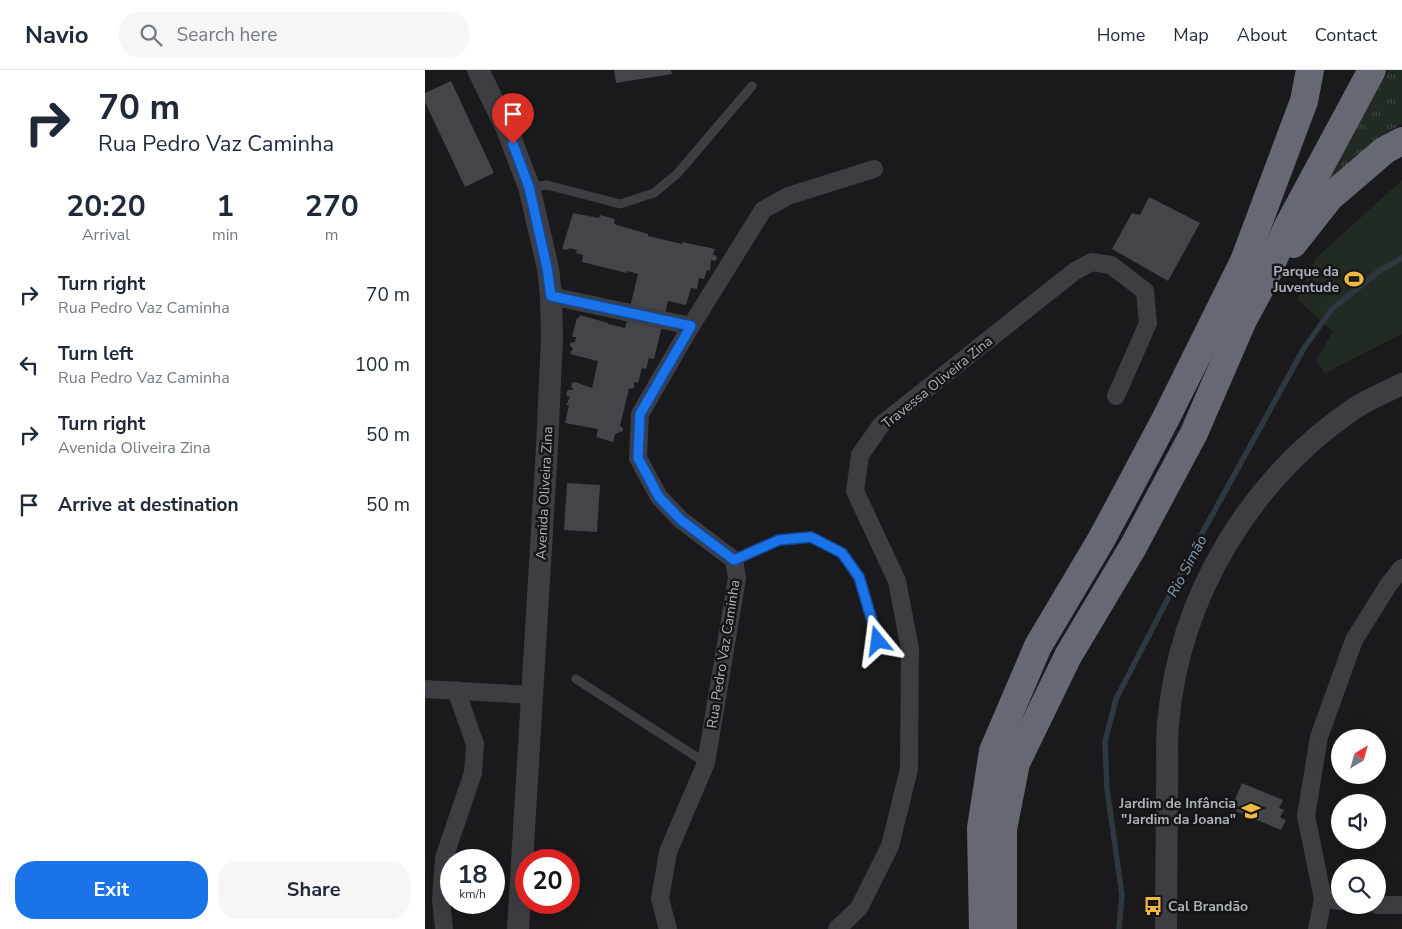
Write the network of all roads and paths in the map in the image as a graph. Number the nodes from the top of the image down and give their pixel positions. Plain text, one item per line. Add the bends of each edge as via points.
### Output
1 (478, 70) edge
2 (1310, 70) edge
3 (1353, 70) edge
4 (1372, 70) edge
5 (752, 86) dead end
6 (1402, 141) edge
7 (874, 169) dead end
8 (529, 187) junction
9 (1244, 261) junction
10 (1264, 281) junction
11 (551, 296) junction
12 (691, 326) junction
13 (1402, 384) edge
14 (1116, 396) dead end
15 (734, 560) junction
16 (1402, 568) edge
17 (878, 641) dead end
18 (576, 679) dead end
19 (425, 689) edge
20 (456, 690) junction
21 (531, 695) junction
22 (706, 763) junction
23 (1331, 900) edge
24 (1386, 905) edge
25 (1402, 905) edge
26 (444, 929) edge
27 (518, 929) edge
28 (668, 929) edge
29 (837, 929) edge
30 (983, 929) edge
31 (1003, 929) edge
32 (1166, 929) edge
33 (1317, 929) edge

1 - 8 street, Avenida Oliveira Zina via 507,130
2 - 9 highway via 1304,101
3 - 9 highway via 1272,220
4 - 10 highway via 1287,228
5 - 8 lane via 677,174 654,193 620,204 547,185
6 - 10 highway via 1385,150 1331,198
7 - 12 street, Rua Pedro Vaz Caminha via 788,196 763,210
8 - 11 street, Avenida Oliveira Zina
9 - 30 highway via 1129,488 1038,646 993,750 981,828
10 - 31 highway via 1243,320 1194,433 1133,547 1068,656 1016,764 1003,829
11 - 12 street
11 - 21 street, Avenida Oliveira Zina via 547,437
12 - 15 street, Rua Pedro Vaz Caminha via 640,414 638,458 659,497 681,520
13 - 32 street via 1359,406 1311,442 1268,485 1229,537 1200,598 1180,650 1168,724
14 - 29 street, Travessa Oliveira Zina via 1148,323 1145,291 1111,265 1092,262 1075,271 881,425 860,455 855,490 897,581 910,649 909,769 890,846 859,908
15 - 17 lane via 779,540 811,537 842,553 859,577
15 - 22 street, Rua Pedro Vaz Caminha via 737,578
16 - 23 street via 1354,640 1319,737 1306,816
18 - 22 lane
19 - 20 street
20 - 21 street
20 - 26 street via 475,744 473,773 444,858 441,899
21 - 27 street, Avenida Oliveira Zina
22 - 28 street, Rua Pedro Vaz Caminha via 668,852 659,899
23 - 33 street
24 - 25 street

